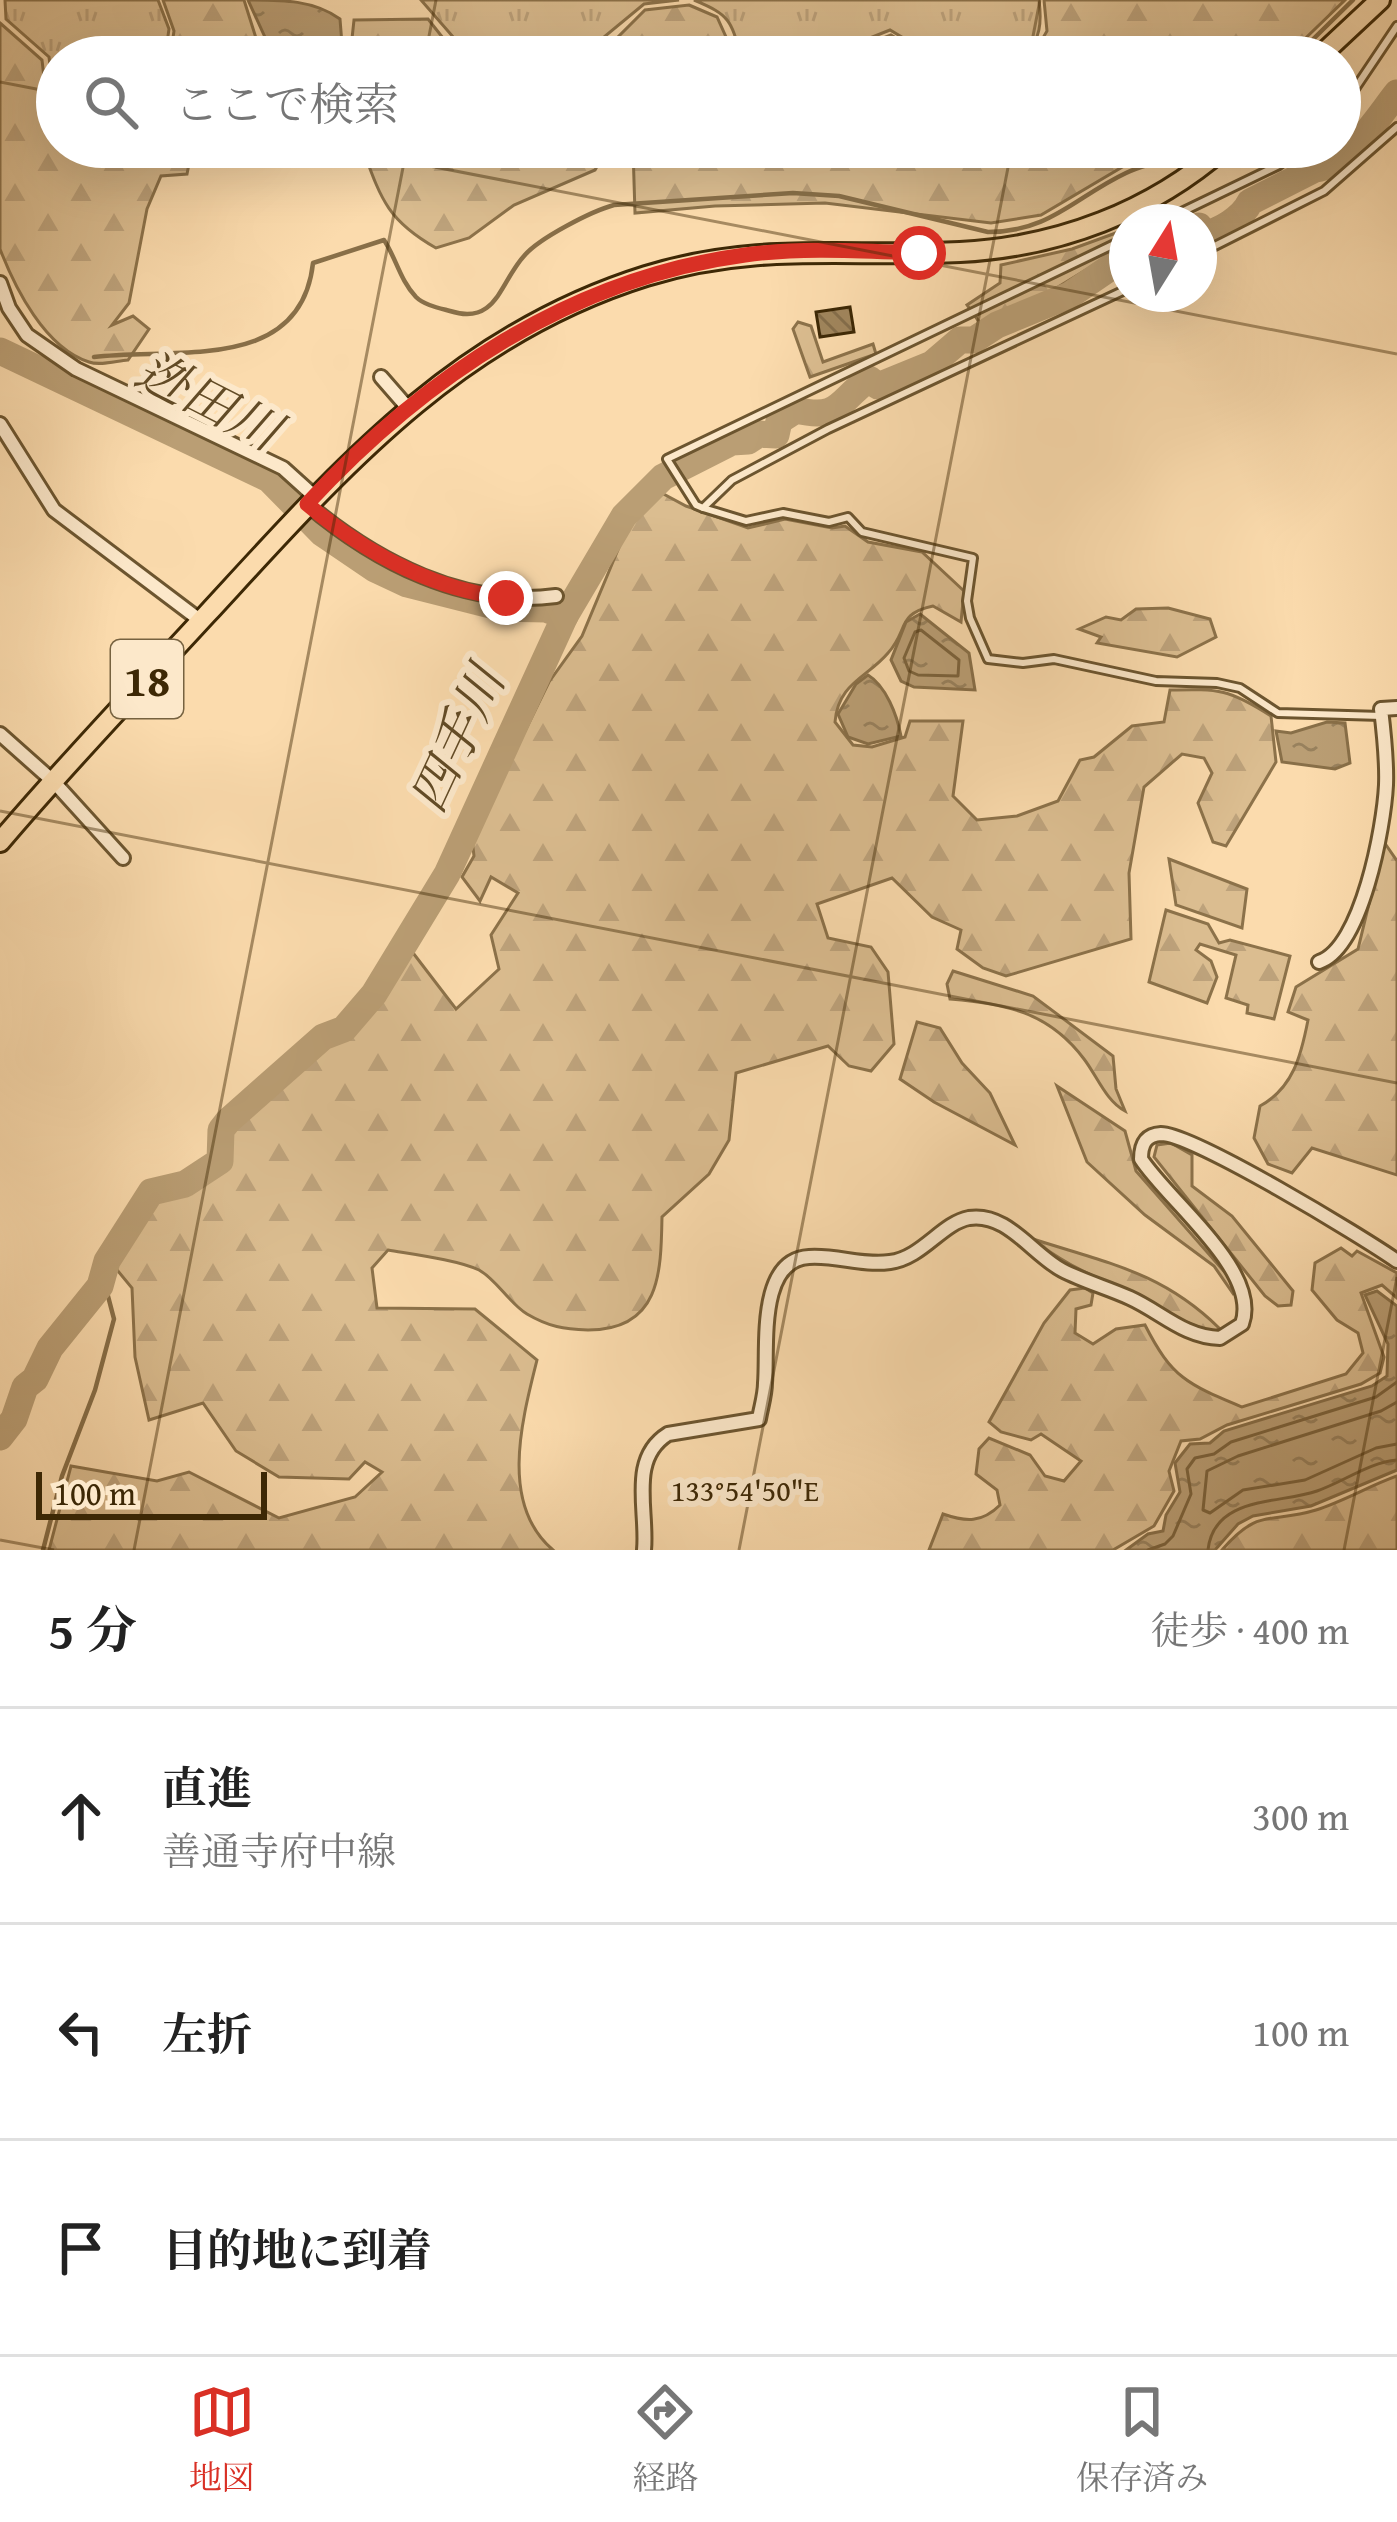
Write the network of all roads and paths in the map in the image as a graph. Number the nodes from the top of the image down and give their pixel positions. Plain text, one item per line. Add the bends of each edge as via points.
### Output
1 (1380, 0) edge
2 (1397, 26) edge
3 (1341, 36) edge
4 (1361, 80) edge
5 (1397, 127) edge
6 (1361, 159) edge
7 (1195, 168) edge
8 (1273, 168) edge
9 (1350, 168) edge
10 (1198, 204) edge
11 (1217, 245) edge
12 (1109, 247) edge
13 (0, 283) edge
14 (1109, 297) edge
15 (381, 377) dead end
16 (408, 408) junction
17 (0, 424) edge
18 (305, 506) junction
19 (700, 507) junction
20 (556, 596) dead end
21 (201, 621) junction
22 (1397, 708) edge
23 (1382, 716) junction
24 (0, 734) edge
25 (54, 782) junction
26 (0, 842) edge
27 (124, 858) dead end
28 (1319, 962) dead end
29 (1397, 1261) edge
30 (644, 1550) edge

1 - 3 main road
2 - 4 lane
5 - 6 lane
7 - 16 main road, 18 via 1149,200 1048,240 958,252 784,251 647,276 520,330
8 - 10 lane
9 - 11 lane via 1324,191
12 - 19 lane via 667,459
13 - 18 street via 27,334 76,370 283,468
14 - 19 lane via 828,429
15 - 16 street
16 - 18 main road, 18
17 - 21 street via 55,510
18 - 20 street via 407,571 482,596
18 - 21 main road, 18
19 - 23 lane via 746,521 783,513 848,518 862,532 974,558 967,601 988,659 1054,659 1156,681 1217,682 1278,713
21 - 25 main road, 18
22 - 23 street
23 - 28 street via 1384,815 1366,892 1339,952
24 - 25 street
25 - 26 main road, 18
25 - 27 street
29 - 30 street via 1233,1163 1157,1134 1145,1140 1141,1159 1228,1262 1245,1301 1242,1324 1220,1338 1192,1334 1064,1271 988,1220 957,1223 897,1262 803,1257 771,1294 759,1419 668,1434 646,1458

